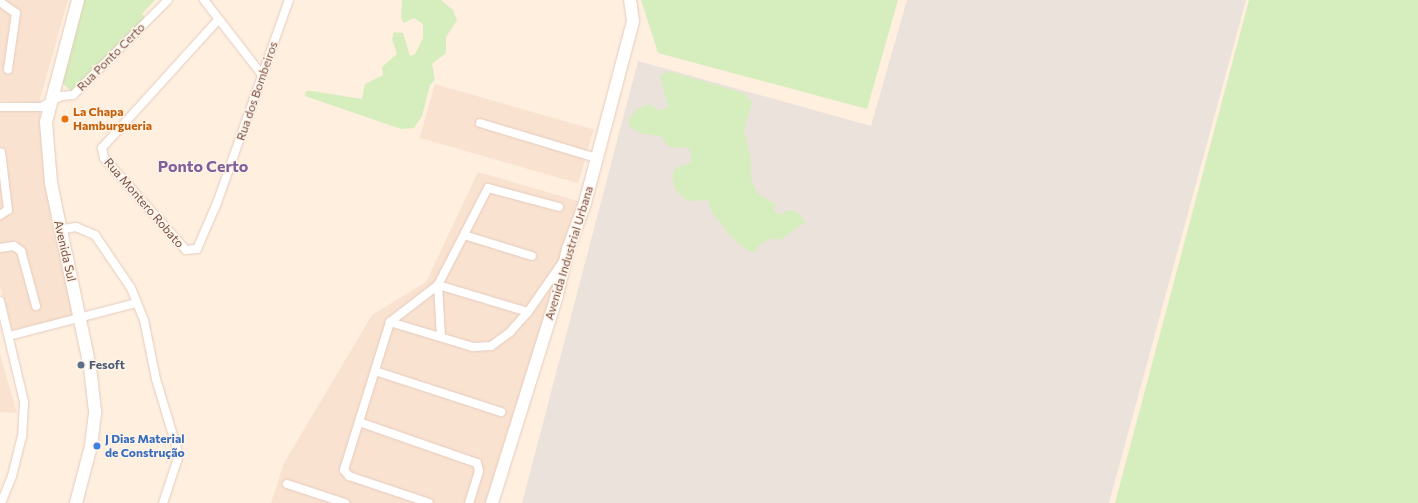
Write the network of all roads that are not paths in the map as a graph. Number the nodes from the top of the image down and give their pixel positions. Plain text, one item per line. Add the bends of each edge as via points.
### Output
1 (78, 0) edge
2 (168, 0) edge
3 (204, 0) edge
4 (289, 0) edge
5 (630, 0) edge
6 (0, 2) edge
7 (218, 20) junction
8 (8, 70) dead end
9 (263, 76) junction
10 (49, 105) junction
11 (0, 107) edge
12 (480, 123) dead end
13 (1, 152) dead end
14 (597, 158) junction
15 (558, 207) dead end
16 (0, 215) edge
17 (59, 230) junction
18 (464, 235) junction
19 (0, 248) edge
20 (197, 249) joint
21 (532, 256) dead end
22 (566, 258) junction
23 (438, 285) junction
24 (544, 288) junction
25 (558, 288) junction
26 (0, 301) edge
27 (137, 303) junction
28 (36, 306) dead end
29 (528, 312) junction
30 (81, 319) junction
31 (390, 322) junction
32 (9, 336) junction
33 (441, 337) junction
34 (375, 372) junction
35 (500, 412) dead end
36 (359, 422) junction
37 (287, 484) dead end
38 (1, 503) edge
39 (76, 503) edge
40 (163, 503) edge
41 (345, 503) edge
42 (429, 503) edge
43 (469, 503) edge
44 (492, 503) edge

1 - 10 street, Avenida Sul
2 - 10 street, Rua Ponto Certo via 73,95 62,96
3 - 7 street
4 - 9 street, Rua dos Bombeiros
5 - 14 street, Avenida Industrial Urbana via 633,21
6 - 8 street via 16,13
7 - 9 street
7 - 20 street, Rua Montero Robato via 102,148 104,158 181,247 186,250
9 - 20 street, Rua dos Bombeiros
10 - 11 street
10 - 17 street, Avenida Sul via 47,147
12 - 14 street
13 - 16 street via 8,210
14 - 22 street, Avenida Industrial Urbana
15 - 18 street via 488,188
17 - 27 street via 76,228 95,235 118,266
17 - 30 street, Avenida Sul
18 - 21 street
18 - 23 street
19 - 28 street via 14,246 21,252
22 - 24 street
22 - 25 street, Avenida Industrial Urbana
23 - 29 street
23 - 31 street
23 - 33 street
24 - 25 street via 552,285
24 - 29 street
25 - 44 street, Avenida Industrial Urbana
26 - 32 street
27 - 30 street
27 - 40 street via 164,408 178,448 178,462
29 - 33 street via 510,332 486,347
30 - 32 street
30 - 39 street, Avenida Sul via 95,411 91,446
31 - 33 street
31 - 34 street
32 - 38 street via 24,402 20,443 12,476
34 - 35 street
34 - 36 street
36 - 42 street via 345,473
36 - 43 street via 477,463 480,471
37 - 41 street

